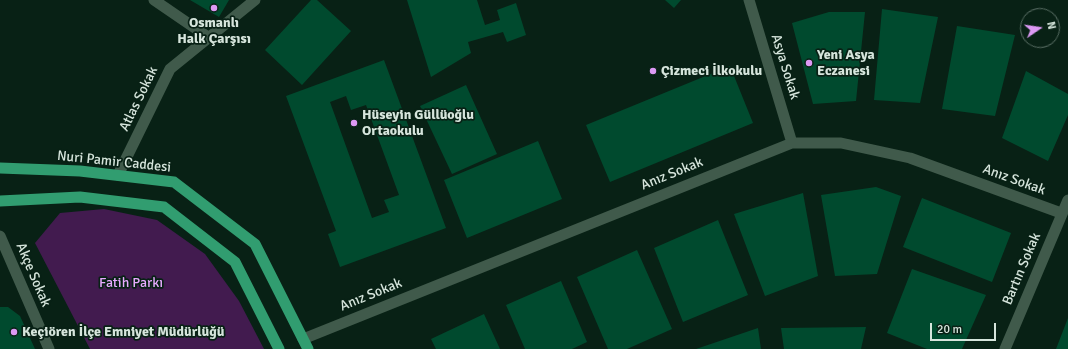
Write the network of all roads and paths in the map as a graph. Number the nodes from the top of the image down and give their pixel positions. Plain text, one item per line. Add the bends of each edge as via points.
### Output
1 (154, 0) edge
2 (255, 0) edge
3 (749, 0) edge
4 (208, 37) junction
5 (792, 142) junction
6 (0, 168) edge
7 (118, 175) junction
8 (1068, 200) edge
9 (0, 201) edge
10 (1061, 213) junction
11 (0, 236) edge
12 (303, 339) junction
13 (49, 349) edge
14 (279, 349) edge
15 (308, 349) edge
16 (1005, 349) edge

1 - 4 street
2 - 4 street, Atlas Sokak
3 - 5 street, Asya Sokak
4 - 7 street, Atlas Sokak via 170,69
5 - 10 street, Anız Sokak via 841,143 910,158
5 - 12 street, Anız Sokak
6 - 7 main road, Nuri Pamir Caddesi
7 - 12 main road, Nuri Pamir Caddesi via 174,182 255,244
8 - 10 street, Bartın Sokak
9 - 14 main road via 80,197 164,207 234,262
10 - 16 street, Bartın Sokak
11 - 13 street, Akçe Sokak
12 - 15 main road, Nuri Pamir Caddesi

